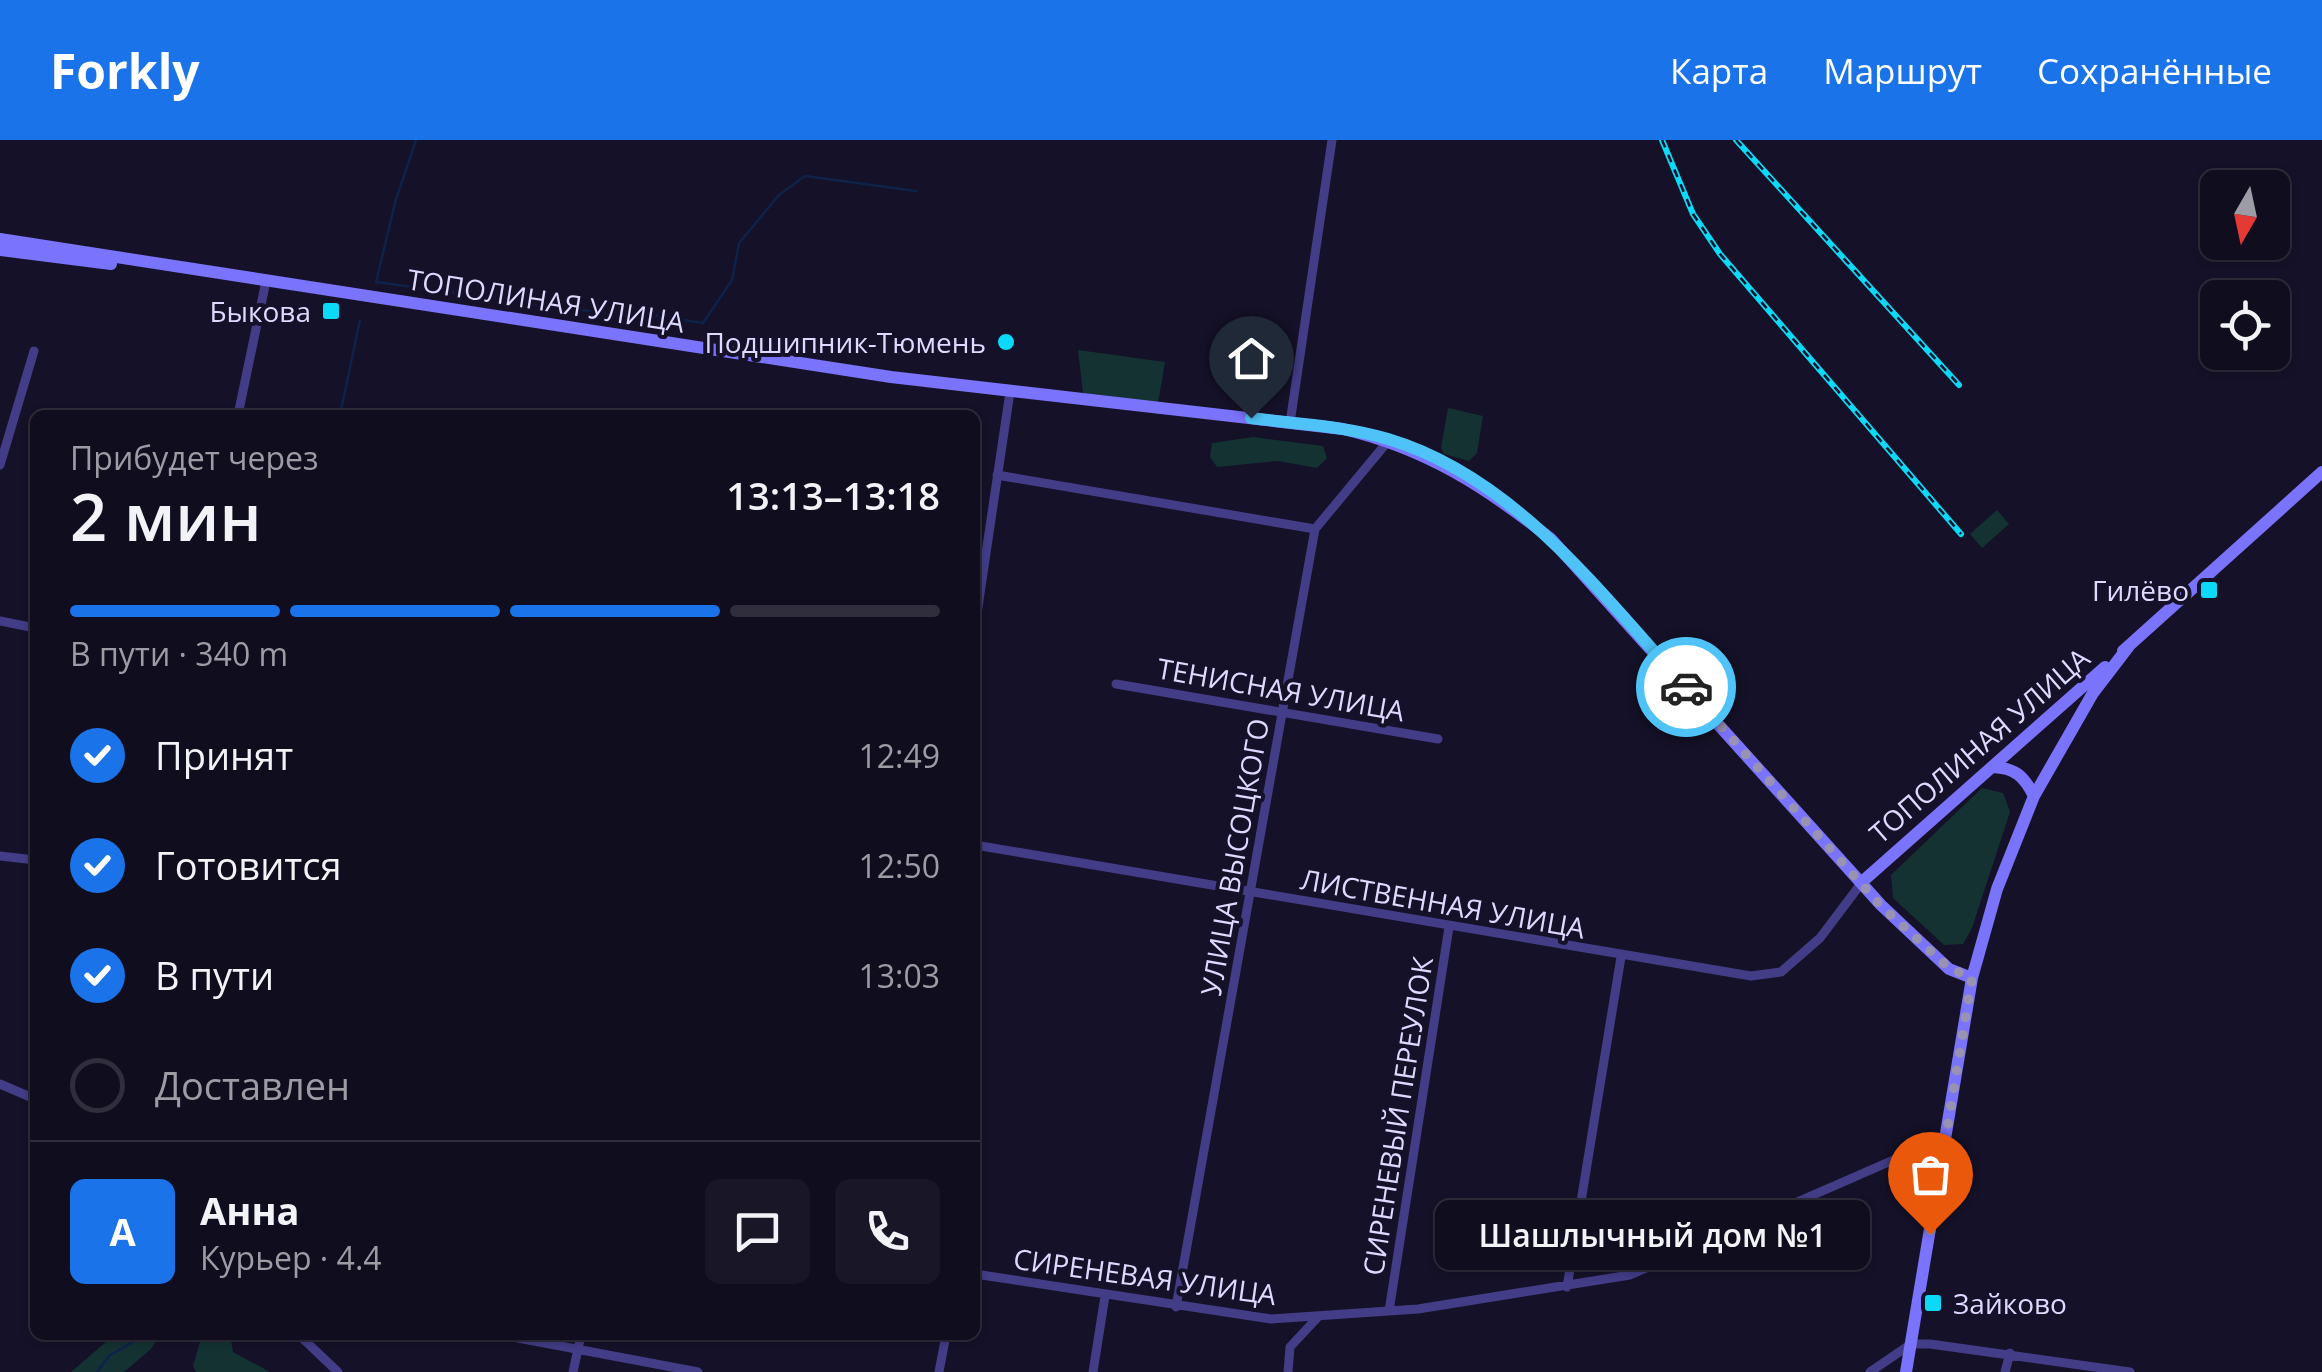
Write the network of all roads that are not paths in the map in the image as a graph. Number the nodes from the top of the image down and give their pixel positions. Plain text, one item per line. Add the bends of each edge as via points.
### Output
1 (1332, 140) edge
2 (0, 238) edge
3 (0, 250) edge
4 (163, 266) junction
5 (266, 281) junction
6 (34, 350) dead end
7 (1010, 392) junction
8 (239, 410) edge
9 (1290, 424) junction
10 (1390, 440) junction
11 (0, 465) edge
12 (2322, 472) edge
13 (997, 475) junction
14 (1316, 529) junction
15 (980, 592) edge
16 (0, 621) edge
17 (30, 627) edge
18 (2128, 646) junction
19 (1116, 684) dead end
20 (1283, 710) junction
21 (1438, 739) dead end
22 (1993, 767) junction
23 (2034, 796) junction
24 (980, 846) edge
25 (0, 856) edge
26 (30, 859) edge
27 (1863, 881) junction
28 (1250, 893) junction
29 (1448, 927) junction
30 (1621, 957) junction
31 (1972, 978) junction
32 (0, 1084) edge
33 (30, 1098) edge
34 (1942, 1161) junction
35 (980, 1275) edge
36 (1567, 1287) junction
37 (1105, 1296) junction
38 (1176, 1306) junction
39 (1389, 1311) junction
40 (1318, 1317) junction
41 (304, 1340) edge
42 (531, 1340) edge
43 (580, 1340) edge
44 (945, 1340) edge
45 (1911, 1344) junction
46 (578, 1348) junction
47 (2010, 1354) junction
48 (338, 1372) edge
49 (572, 1372) edge
50 (698, 1372) edge
51 (938, 1372) edge
52 (1093, 1372) edge
53 (1288, 1372) edge
54 (1870, 1372) edge
55 (1906, 1372) edge
56 (2006, 1372) edge
57 (2130, 1372) edge

1 - 9 street
2 - 4 main road, ТОПОЛИНАЯ УЛИЦА
3 - 4 main road
4 - 5 main road, ТОПОЛИНАЯ УЛИЦА
5 - 7 main road, ТОПОЛИНАЯ УЛИЦА
5 - 8 street
6 - 11 street
7 - 9 main road, ТОПОЛИНАЯ УЛИЦА
7 - 13 street
9 - 10 main road, ТОПОЛИНАЯ УЛИЦА
10 - 14 street, УЛИЦА ВЫСОЦКОГО
10 - 27 main road, ТОПОЛИНАЯ УЛИЦА via 1494,493 1551,540
12 - 18 main road
13 - 14 street
13 - 15 street
14 - 20 street, УЛИЦА ВЫСОЦКОГО
16 - 17 street
18 - 22 main road, ТОПОЛИНАЯ УЛИЦА
18 - 23 main road
19 - 20 street, ТЕНИСНАЯ УЛИЦА
20 - 21 street, ТЕНИСНАЯ УЛИЦА
20 - 28 street, УЛИЦА ВЫСОЦКОГО
22 - 23 main road via 2010,768
22 - 27 main road, ТОПОЛИНАЯ УЛИЦА
23 - 31 main road via 1997,888
24 - 28 street, ЛИСТВЕННАЯ УЛИЦА
25 - 26 street
27 - 30 street, ЛИСТВЕННАЯ УЛИЦА via 1832,925 1781,972 1752,976
27 - 31 main road, ТОПОЛИНАЯ УЛИЦА via 1949,968
28 - 29 street, ЛИСТВЕННАЯ УЛИЦА
28 - 38 street, УЛИЦА ВЫСОЦКОГО
29 - 30 street, ЛИСТВЕННАЯ УЛИЦА
29 - 39 street, СИРЕНЕВЫЙ ПЕРЕУЛОК
30 - 36 street
31 - 34 main road
32 - 33 street
34 - 36 street, СИРЕНЕВАЯ УЛИЦА via 1898,1158 1630,1276
34 - 45 main road
35 - 37 street, СИРЕНЕВАЯ УЛИЦА
36 - 39 street, СИРЕНЕВАЯ УЛИЦА
37 - 38 street, СИРЕНЕВАЯ УЛИЦА
37 - 52 street
38 - 40 street, СИРЕНЕВАЯ УЛИЦА via 1270,1319
39 - 40 street, СИРЕНЕВАЯ УЛИЦА
40 - 53 street via 1290,1347
41 - 48 street
42 - 46 street
43 - 46 street
44 - 51 street
45 - 47 street
45 - 54 street
45 - 55 main road
46 - 49 street
46 - 50 street
47 - 56 street
47 - 57 street

